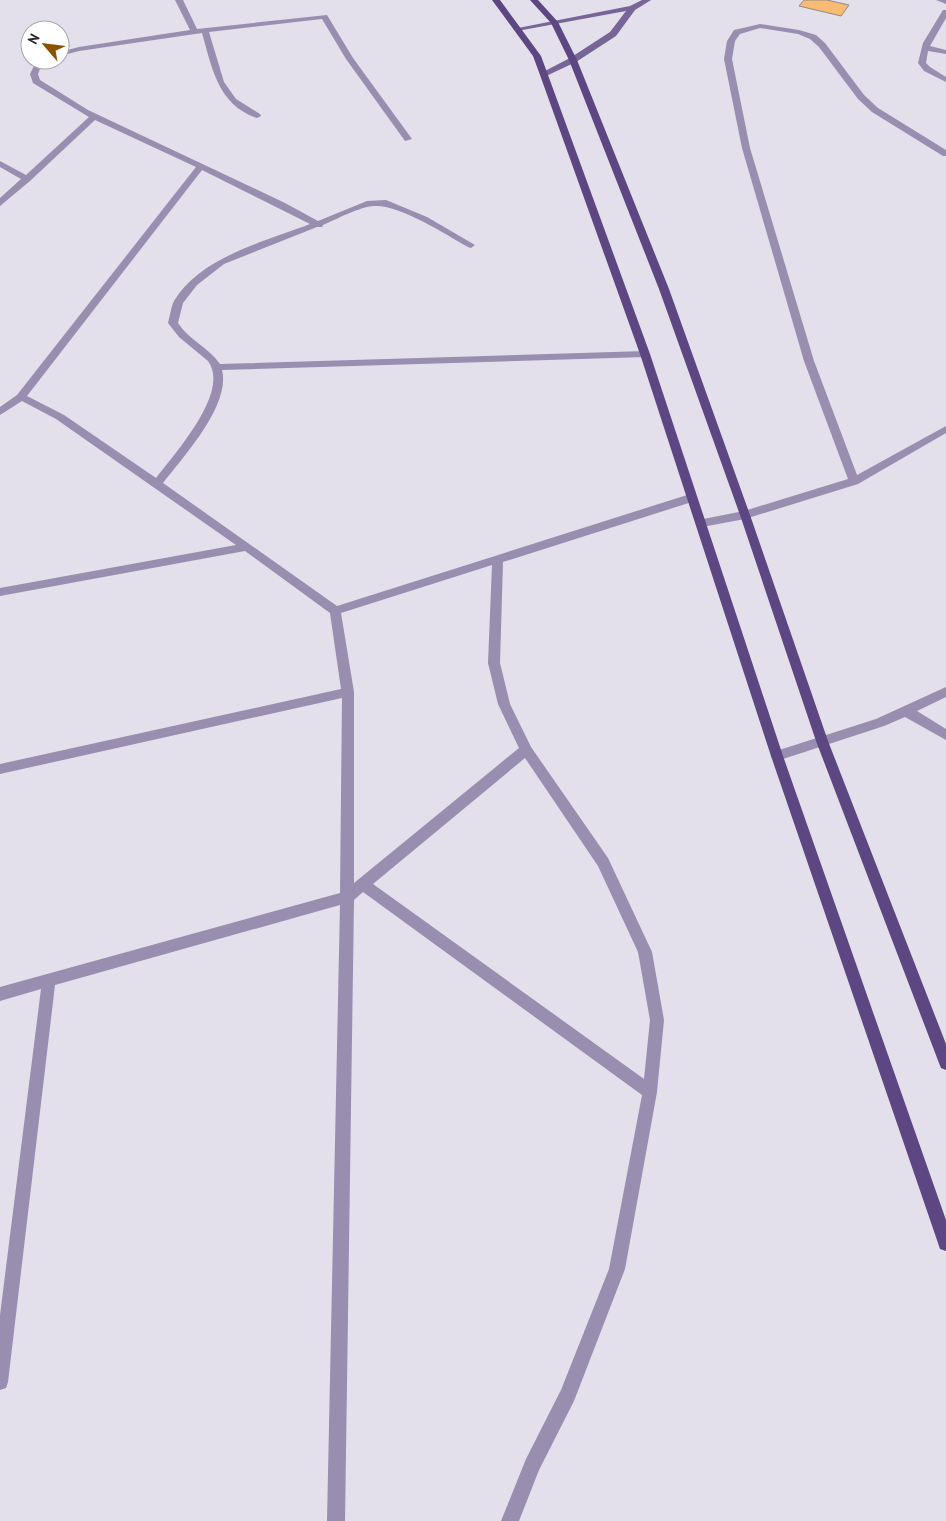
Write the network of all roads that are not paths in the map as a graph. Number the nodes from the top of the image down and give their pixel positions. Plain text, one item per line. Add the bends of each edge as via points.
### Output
1 (179, 0) edge
2 (496, 0) edge
3 (534, 0) edge
4 (647, 0) edge
5 (940, 0) edge
6 (946, 2) edge
7 (632, 8) junction
8 (946, 12) edge
9 (554, 22) junction
10 (517, 29) junction
11 (205, 31) junction
12 (194, 32) junction
13 (926, 48) junction
14 (70, 51) edge
15 (946, 52) edge
16 (573, 60) junction
17 (36, 70) edge
18 (544, 75) junction
19 (946, 80) edge
20 (95, 116) junction
21 (258, 116) dead end
22 (408, 139) dead end
23 (946, 154) edge
24 (0, 164) edge
25 (201, 166) junction
26 (26, 179) junction
27 (0, 203) edge
28 (319, 225) junction
29 (471, 245) dead end
30 (645, 354) junction
31 (218, 367) junction
32 (21, 396) junction
33 (0, 412) edge
34 (946, 429) edge
35 (854, 481) junction
36 (157, 484) junction
37 (691, 498) junction
38 (745, 515) junction
39 (702, 523) junction
40 (247, 547) junction
41 (498, 558) junction
42 (0, 592) edge
43 (335, 611) junction
44 (348, 692) junction
45 (946, 692) edge
46 (906, 711) junction
47 (946, 735) edge
48 (822, 741) junction
49 (526, 750) junction
50 (777, 756) junction
51 (0, 768) edge
52 (362, 884) junction
53 (347, 896) junction
54 (49, 980) junction
55 (0, 994) edge
56 (946, 1063) edge
57 (650, 1092) junction
58 (946, 1243) edge
59 (0, 1382) edge
60 (336, 1521) edge
61 (510, 1521) edge

1 - 12 street
2 - 10 main road
3 - 9 main road
4 - 7 street
5 - 6 street
7 - 9 street
7 - 16 street via 613,34
8 - 13 street
9 - 10 street
9 - 16 main road
10 - 18 main road via 537,56
11 - 12 street
11 - 21 street via 220,82 233,101
11 - 22 street via 324,17
12 - 14 street
13 - 15 street
13 - 19 street via 922,63
16 - 18 street
16 - 38 main road via 664,289
17 - 20 street via 36,81
18 - 30 main road
20 - 25 street
20 - 26 street
23 - 35 street via 875,110 813,37 760,26 737,32 731,40 728,59 746,148 809,361
24 - 26 street
25 - 28 street
25 - 32 street
26 - 27 street
28 - 29 street via 370,203 386,203
28 - 31 street via 221,262 194,283 178,302 172,323 207,353
30 - 31 street
30 - 37 main road
31 - 36 street via 219,386 202,425
32 - 33 street
32 - 36 street via 60,417
34 - 35 street
35 - 38 street
36 - 40 street
37 - 39 main road
37 - 41 street
38 - 39 street
38 - 48 main road
39 - 50 main road
40 - 42 street
40 - 43 street
41 - 43 street
41 - 49 street via 494,663 504,704
43 - 44 street
44 - 51 street
44 - 53 street
45 - 46 street
46 - 47 street
46 - 48 street via 880,723
48 - 50 street
48 - 56 main road
49 - 52 street
49 - 57 street via 603,862 645,952 657,1020
50 - 58 main road
52 - 53 street
52 - 57 street
53 - 54 street
53 - 60 street
54 - 55 street
54 - 59 street
57 - 61 street via 617,1270 568,1395 532,1465

